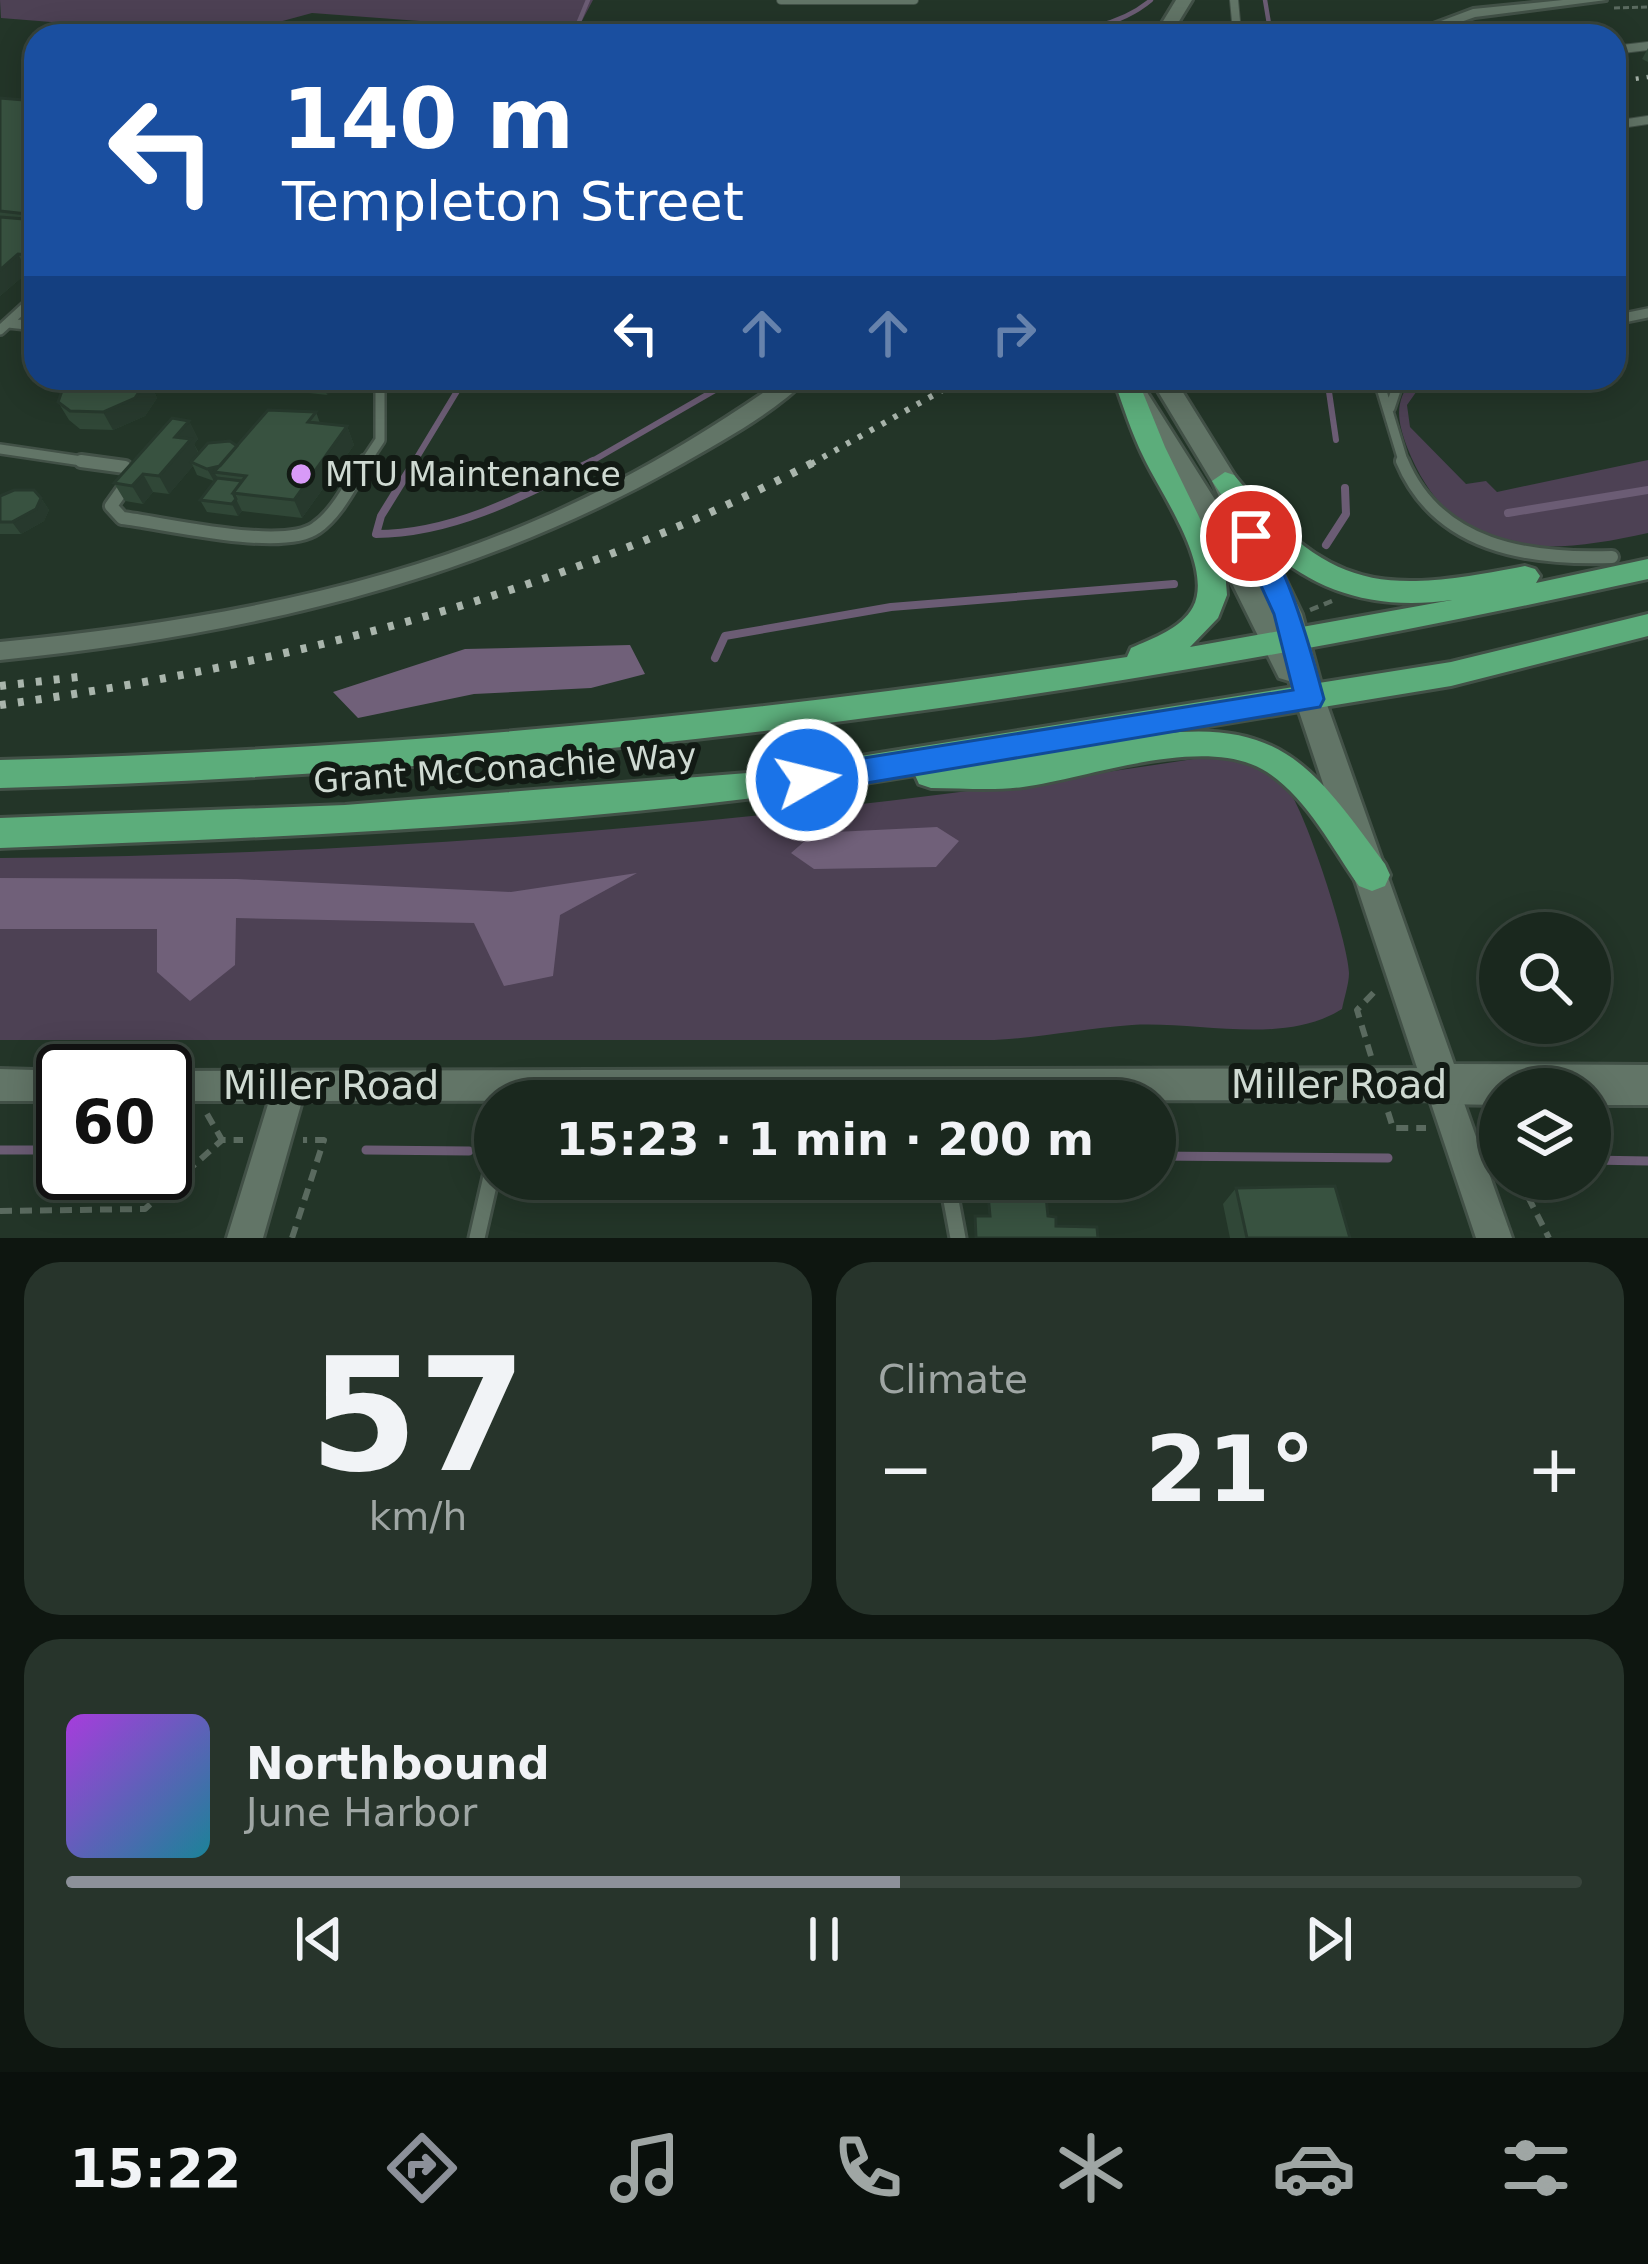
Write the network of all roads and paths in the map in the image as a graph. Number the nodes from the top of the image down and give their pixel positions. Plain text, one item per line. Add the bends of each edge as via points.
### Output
1 (781, 0) edge
2 (914, 0) edge
3 (1600, 0) edge
4 (815, 1) edge
5 (1545, 2) edge
6 (1442, 24) edge
7 (380, 390) edge
8 (781, 390) edge
9 (1130, 390) edge
10 (1133, 390) edge
11 (1169, 390) edge
12 (1381, 390) edge
13 (1396, 390) edge
14 (1388, 416) junction
15 (0, 449) edge
16 (1225, 482) junction
17 (1648, 549) edge
18 (1612, 557) junction
19 (1648, 568) edge
20 (1349, 594) dead end
21 (1310, 610) dead end
22 (1648, 625) edge
23 (1648, 642) edge
24 (1287, 645) junction
25 (0, 651) edge
26 (1451, 674) junction
27 (1310, 699) junction
28 (842, 712) junction
29 (0, 773) edge
30 (853, 774) junction
31 (0, 833) edge
32 (1372, 875) junction
33 (1441, 1084) junction
34 (0, 1085) edge
35 (36, 1085) edge
36 (192, 1085) edge
37 (290, 1085) junction
38 (1648, 1085) edge
39 (1176, 1088) edge
40 (474, 1092) edge
41 (223, 1139) dead end
42 (324, 1140) dead end
43 (486, 1200) edge
44 (952, 1200) edge
45 (1530, 1200) edge
46 (0, 1211) edge
47 (245, 1238) edge
48 (292, 1238) edge
49 (477, 1238) edge
50 (958, 1238) edge
51 (1494, 1238) edge
52 (1549, 1238) edge

1 - 4 lane
2 - 4 lane
3 - 5 street
5 - 6 street
7 - 15 lane via 380,440 326,521 295,537 122,518 111,506 130,478 125,467
8 - 25 street via 653,471 452,557 212,623
9 - 28 main road via 1213,567 1214,598 1196,625 1140,657
10 - 24 street
11 - 16 street
12 - 14 lane
13 - 14 lane
14 - 18 lane via 1412,482 1451,524 1523,554
16 - 18 main road via 1283,550 1366,591 1452,592
16 - 24 street
17 - 18 main road
19 - 24 main road, Grant McConachie Way
20 - 21 path
22 - 26 main road, Grant McConachie Way
23 - 26 main road
24 - 27 street
24 - 28 main road, Grant McConachie Way
26 - 27 main road, Grant McConachie Way
27 - 30 main road, Grant McConachie Way
27 - 32 street
28 - 29 main road, Grant McConachie Way via 240,765
30 - 31 main road, Grant McConachie Way via 457,813
30 - 32 main road via 1014,774 1232,744 1266,754 1300,781
32 - 33 street
33 - 38 street, Miller Road
33 - 39 street, Miller Road
33 - 51 street
34 - 35 street
36 - 37 street, Miller Road
37 - 40 street, Miller Road
37 - 47 street
41 - 46 path via 145,1209
42 - 48 path
43 - 49 lane
44 - 50 lane
45 - 52 path

